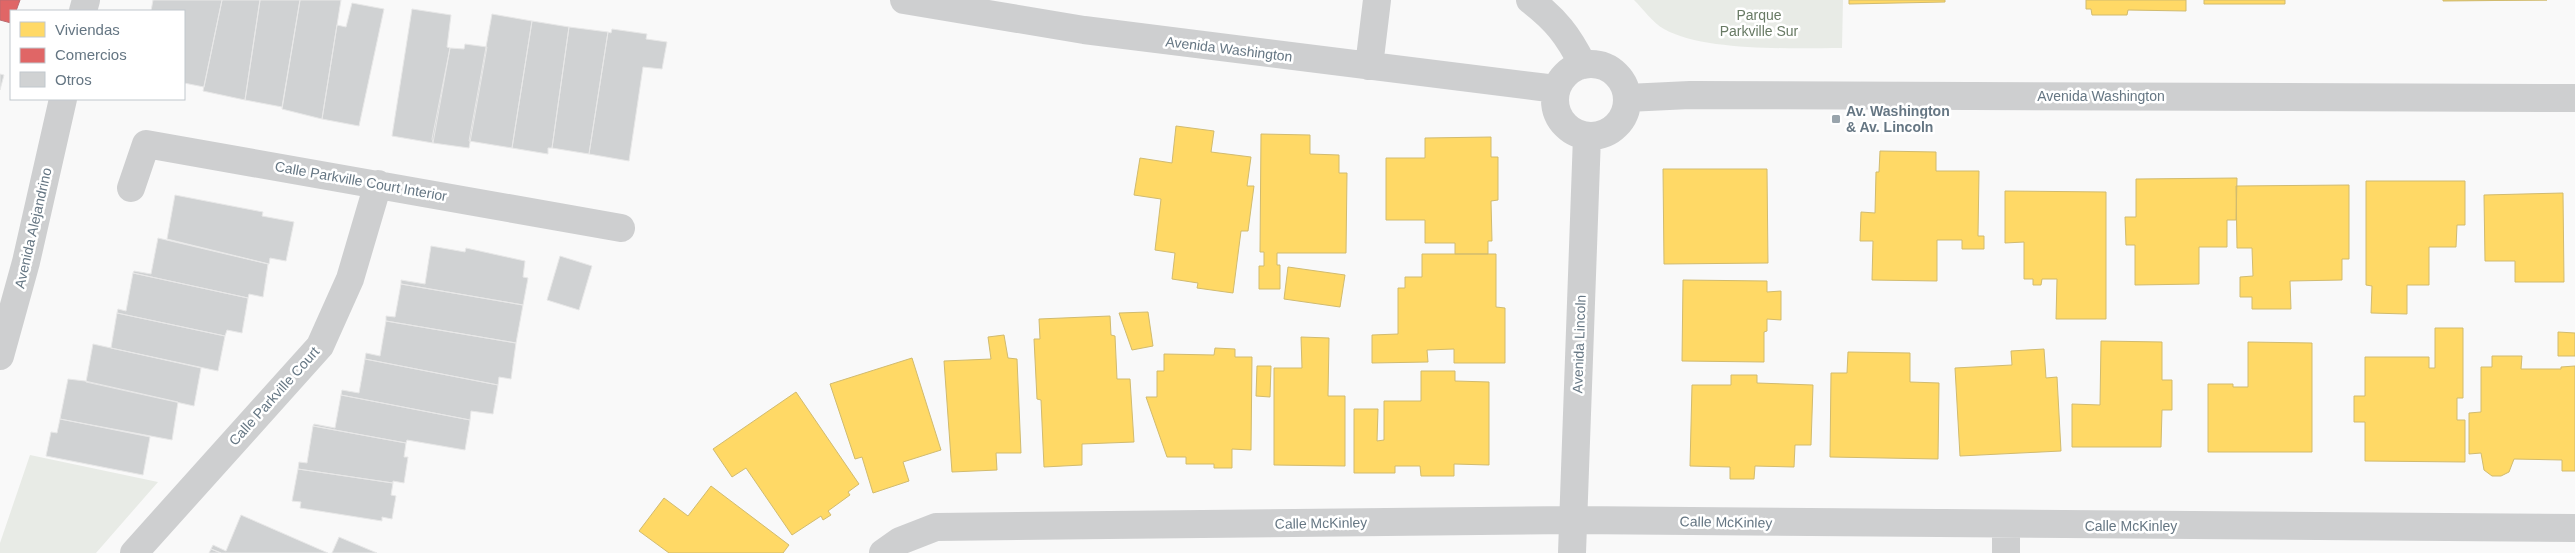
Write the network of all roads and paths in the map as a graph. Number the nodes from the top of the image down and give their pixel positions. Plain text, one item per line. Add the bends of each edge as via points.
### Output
1 (904, 0) edge
2 (1377, 0) edge
3 (1530, 0) edge
4 (1583, 64) junction
5 (1369, 66) junction
6 (1556, 89) junction
7 (1627, 98) junction
8 (2575, 98) edge
9 (63, 100) edge
10 (1587, 136) junction
11 (378, 184) junction
12 (131, 188) dead end
13 (621, 228) dead end
14 (0, 356) edge
15 (1572, 520) junction
16 (2006, 526) junction
17 (2575, 528) edge
18 (134, 553) edge
19 (883, 553) edge
20 (1572, 553) edge
21 (2006, 553) edge

1 - 5 street, Avenida Washington via 1084,30
2 - 5 street
3 - 4 street via 1552,17 1570,38
4 - 6 street via 1562,78
4 - 7 street via 1608,67 1621,80
5 - 6 street, Avenida Washington
6 - 10 street via 1556,108 1564,125
7 - 8 street, Avenida Washington via 1690,95
7 - 10 street via 1620,122 1599,135
9 - 14 street, Avenida Alejandrino via 26,262
10 - 15 street, Avenida Lincoln
11 - 12 street, Calle Parkville Court Interior via 146,144
11 - 13 street, Calle Parkville Court Interior
11 - 18 street, Calle Parkville Court via 350,279 320,346
15 - 16 street, Calle McKinley
15 - 19 street, Calle McKinley via 936,527 900,541
15 - 20 street, Avenida Lincoln
16 - 17 street, Calle McKinley
16 - 21 street

